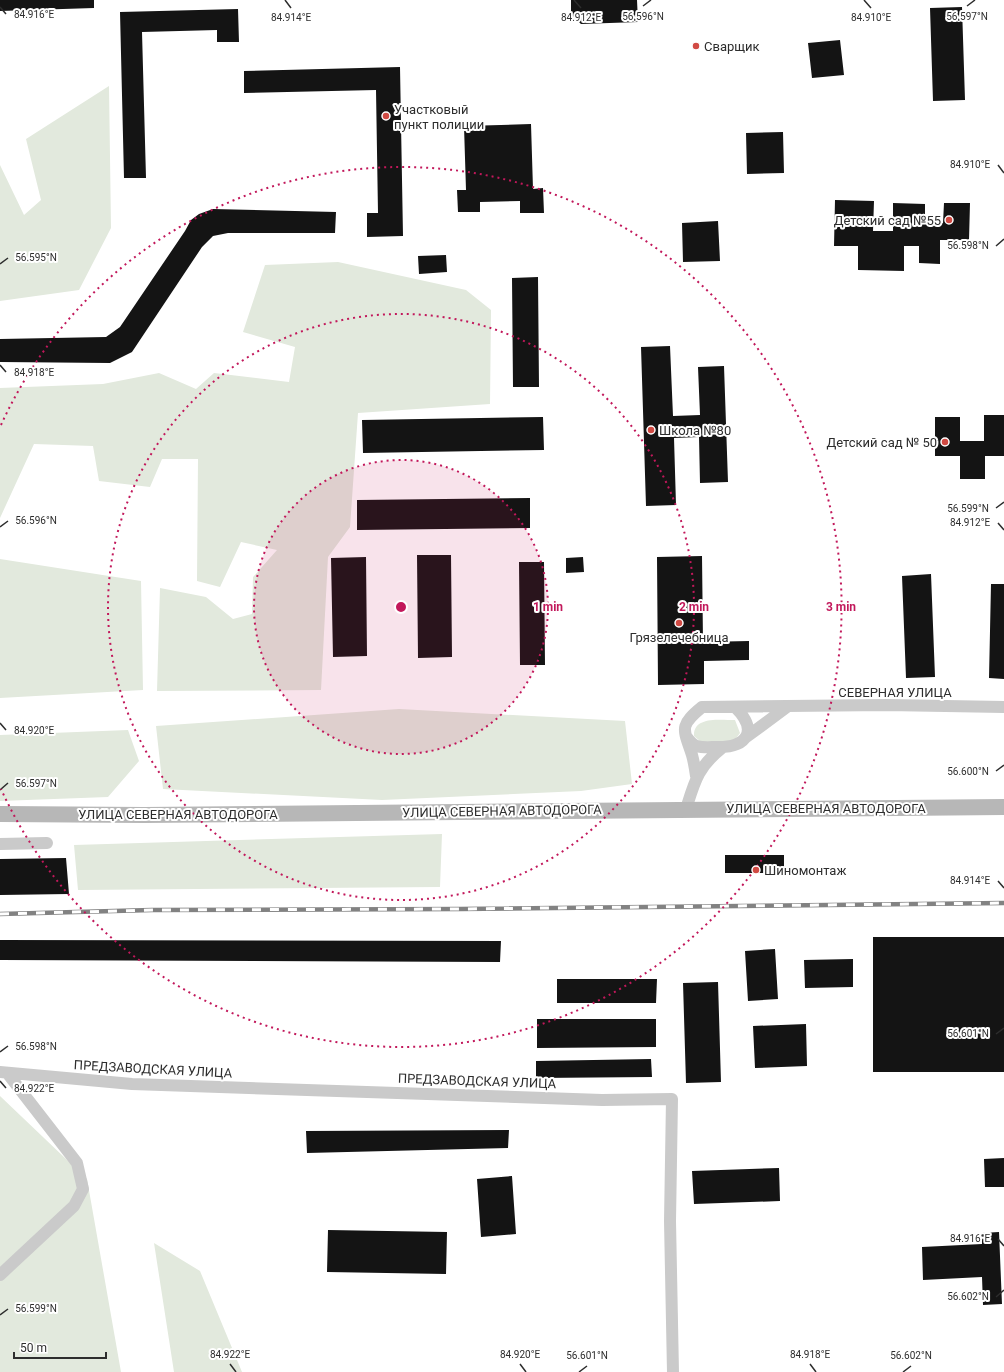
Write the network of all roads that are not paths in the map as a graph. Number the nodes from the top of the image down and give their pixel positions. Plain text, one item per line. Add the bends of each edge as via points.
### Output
1 (735, 707) junction
2 (787, 707) junction
3 (1004, 707) edge
4 (684, 734) junction
5 (745, 738) junction
6 (722, 747) junction
7 (696, 776) junction
8 (1004, 807) edge
9 (686, 809) junction
10 (0, 814) edge
11 (47, 843) dead end
12 (0, 844) edge
13 (4, 1073) edge
14 (0, 1275) edge
15 (673, 1372) edge

1 - 2 street, СЕВЕРНАЯ УЛИЦА
1 - 4 street via 702,707 688,720
1 - 5 street via 748,724
2 - 3 street, СЕВЕРНАЯ УЛИЦА
2 - 5 street
4 - 6 street via 697,746
4 - 7 street
5 - 6 street via 735,746
6 - 7 street via 706,761
7 - 9 street
8 - 9 main road, УЛИЦА СЕВЕРНАЯ АВТОДОРОГА
9 - 10 main road, УЛИЦА СЕВЕРНАЯ АВТОДОРОГА via 144,815
11 - 12 street
13 - 14 street, ПРЕДЗАВОДСКАЯ УЛИЦА via 77,1163 83,1189 74,1206
13 - 15 street, ПРЕДЗАВОДСКАЯ УЛИЦА via 132,1084 602,1100 672,1099 670,1221

